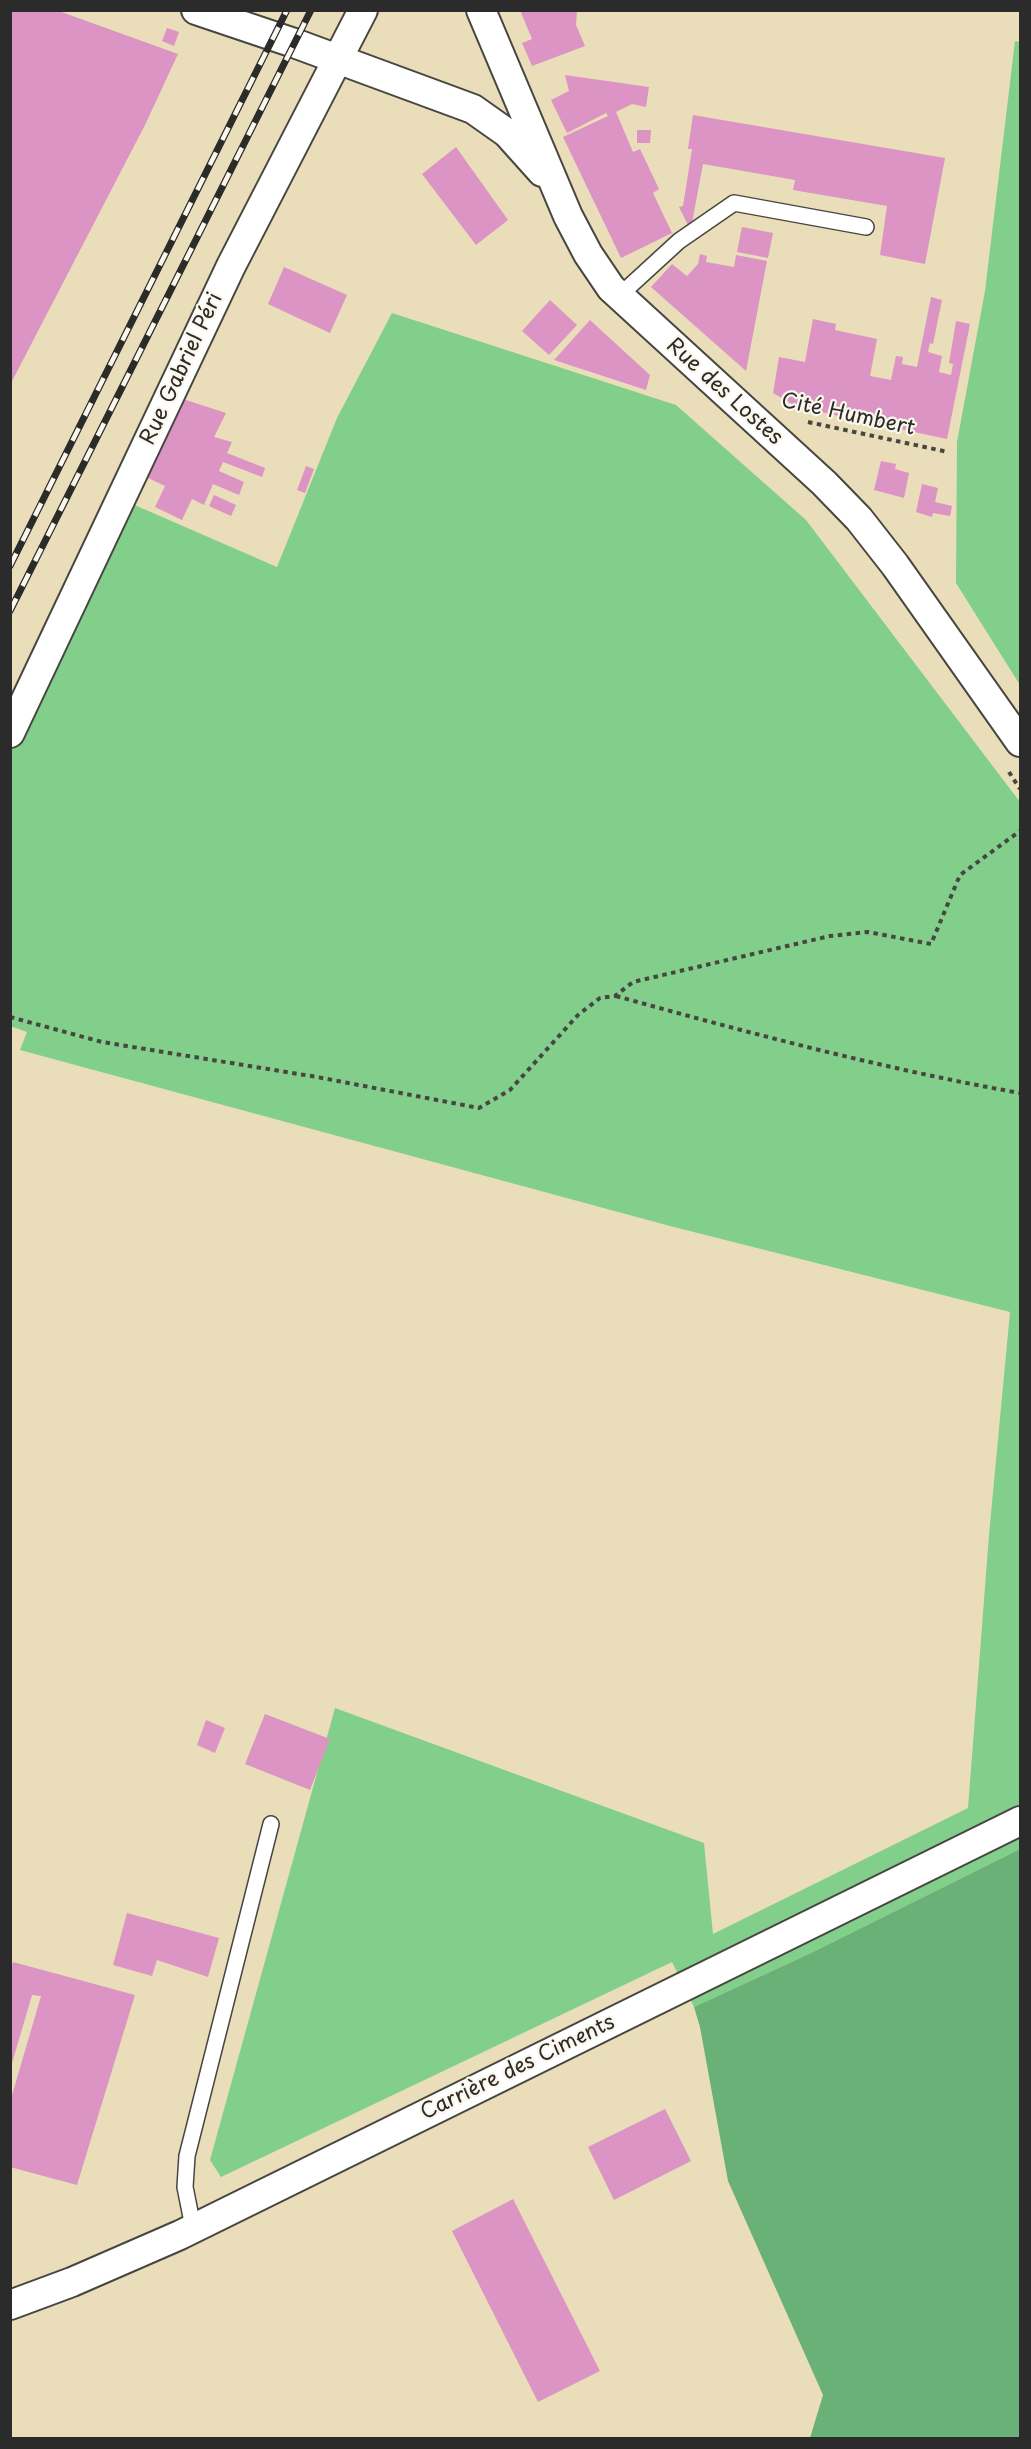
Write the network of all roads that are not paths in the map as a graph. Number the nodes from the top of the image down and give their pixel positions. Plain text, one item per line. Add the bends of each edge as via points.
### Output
1 (196, 10) edge
2 (363, 10) edge
3 (481, 10) edge
4 (233, 16) edge
5 (337, 58) junction
6 (555, 187) junction
7 (866, 227) dead end
8 (619, 296) junction
9 (10, 733) edge
10 (1020, 742) edge
11 (1020, 1821) edge
12 (271, 1824) dead end
13 (193, 2228) junction
14 (10, 2305) edge

1 - 4 street
2 - 5 street, Rue Gabriel Péri
3 - 6 street, Rue des Lostes
4 - 5 street
5 - 6 street via 450,100 492,121 524,150
5 - 9 street, Rue Gabriel Péri via 231,266
6 - 8 street, Rue des Lostes via 588,254
7 - 8 lane via 734,203 679,241
8 - 10 street, Rue des Lostes via 859,519
11 - 13 street, Carrière des Ciments
12 - 13 lane via 187,2156 184,2187
13 - 14 street, Carrière des Ciments via 114,2265

